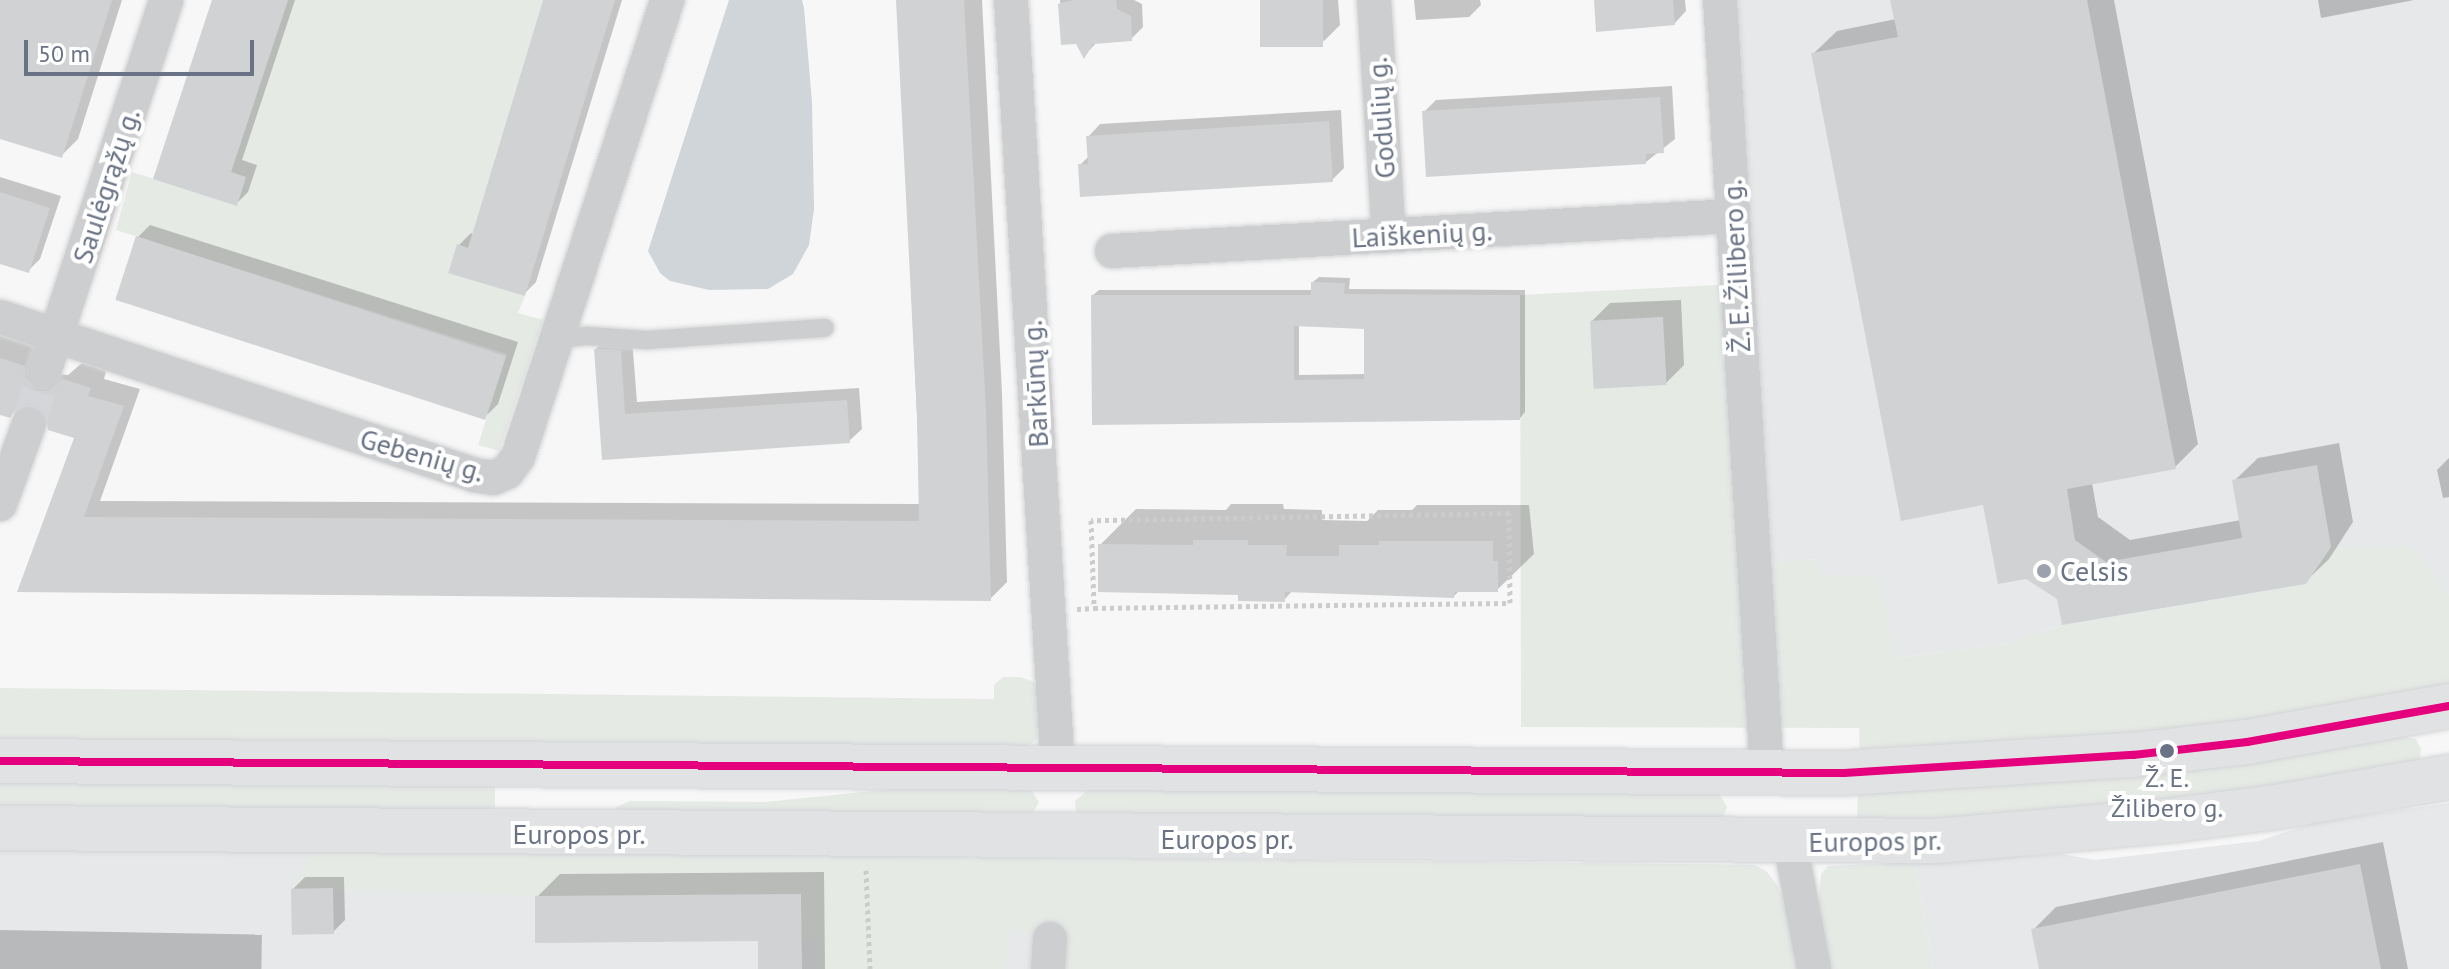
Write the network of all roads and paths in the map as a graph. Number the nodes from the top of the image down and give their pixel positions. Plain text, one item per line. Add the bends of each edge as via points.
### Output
1 (166, 0) edge
2 (667, 0) edge
3 (1011, 0) edge
4 (1374, 0) edge
5 (1720, 0) edge
6 (1733, 216) junction
7 (1389, 236) junction
8 (1112, 251) dead end
9 (0, 317) edge
10 (825, 328) dead end
11 (57, 336) junction
12 (557, 339) junction
13 (44, 372) tunnel mouth
14 (29, 424) tunnel mouth
15 (0, 504) edge
16 (1094, 608) junction
17 (1048, 609) junction
18 (2442, 707) edge
19 (0, 761) edge
20 (622, 765) junction
21 (1058, 769) junction
22 (1767, 772) junction
23 (2449, 779) edge
24 (0, 828) edge
25 (583, 834) junction
26 (865, 836) junction
27 (1058, 837) junction
28 (1780, 842) junction
29 (870, 969) edge
30 (1814, 969) edge

1 - 11 street, Saulėgrąžų g.
2 - 12 street, Gebenių g.
3 - 17 street, Barkūnų g.
4 - 7 street, Godulių g.
5 - 6 street, Ž. E. Žilibero g.
6 - 7 street, Laiškenių g.
6 - 22 street, Ž. E. Žilibero g.
7 - 8 street, Laiškenių g.
9 - 11 street, Gebenių g.
10 - 12 lane via 647,340
11 - 12 street, Gebenių g. via 493,478 507,472 518,457
11 - 13 street, Saulėgrąžų g.
14 - 15 street
16 - 16 path via 1510,603 1509,513 1091,520
16 - 17 path
17 - 21 street, Barkūnų g.
18 - 22 main road via 2247,742 2133,755 1995,766
18 - 23 main road
19 - 20 main road
20 - 21 main road
20 - 25 main road via 599,781 583,804
21 - 22 main road
21 - 27 main road
22 - 28 main road
23 - 28 main road, Europos pr. via 2147,823 1936,841
24 - 25 main road, Europos pr.
25 - 26 main road, Europos pr.
26 - 27 main road, Europos pr.
26 - 29 path
27 - 28 main road, Europos pr.
28 - 30 street

